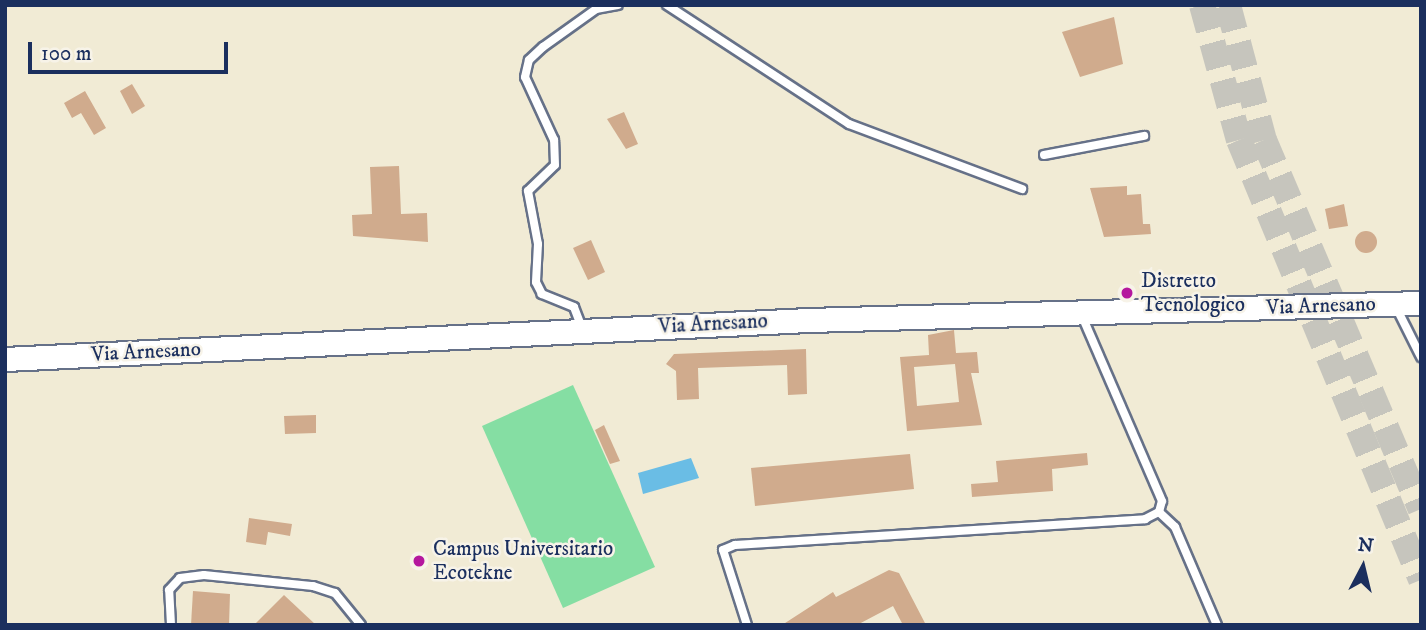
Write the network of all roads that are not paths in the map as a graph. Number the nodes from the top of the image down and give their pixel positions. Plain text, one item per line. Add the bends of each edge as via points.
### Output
1 (618, 5) edge
2 (667, 5) edge
3 (1144, 136) dead end
4 (1044, 155) dead end
5 (1022, 189) dead end
6 (1421, 303) edge
7 (1395, 304) junction
8 (1081, 313) junction
9 (583, 331) junction
10 (1421, 357) edge
11 (5, 359) edge
12 (1158, 512) junction
13 (171, 625) edge
14 (361, 625) edge
15 (747, 625) edge
16 (1217, 625) edge

1 - 9 lane via 596,9 544,47 529,60 526,77 554,140 555,165 528,191 538,244 536,282 542,294 574,307
2 - 5 lane via 849,124
3 - 4 lane
6 - 7 main road, Via Arnesano
7 - 8 main road, Via Arnesano
7 - 10 lane
8 - 9 main road, Via Arnesano
8 - 12 lane via 1161,501
9 - 11 main road, Via Arnesano
12 - 15 lane via 1145,519 735,545 723,550
12 - 16 lane via 1175,527
13 - 14 lane via 169,590 180,578 204,575 313,586 335,593

